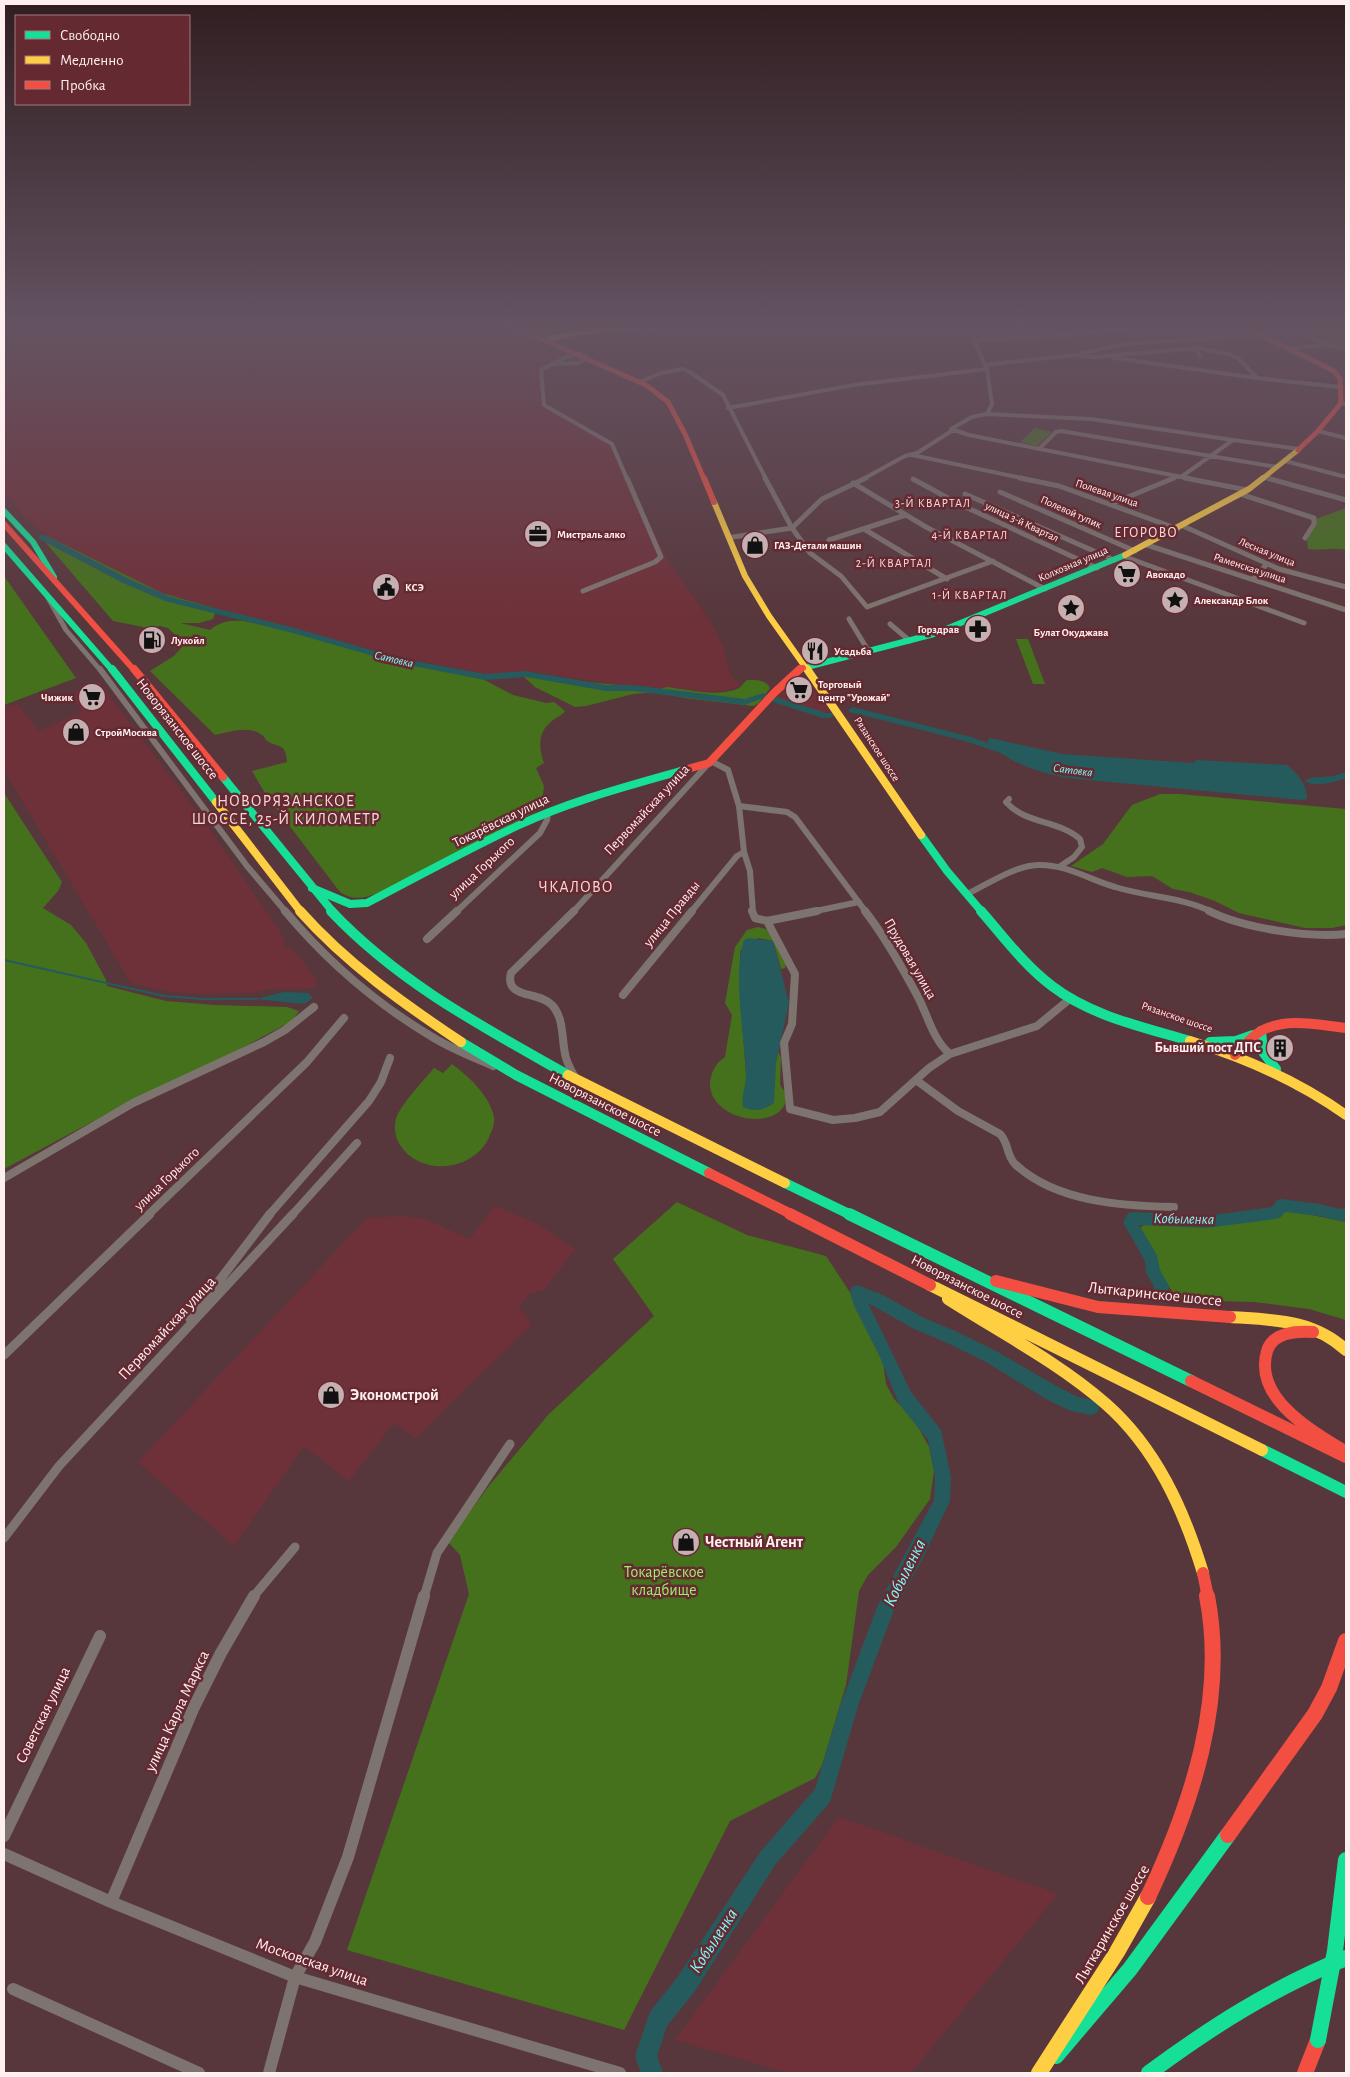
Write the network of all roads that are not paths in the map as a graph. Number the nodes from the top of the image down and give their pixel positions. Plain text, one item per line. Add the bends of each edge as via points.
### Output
1 (575, 423) edge
2 (678, 423) edge
3 (683, 423) edge
4 (736, 423) edge
5 (963, 423) edge
6 (1118, 423) edge
7 (1326, 423) edge
8 (952, 430) junction
9 (1318, 431) junction
10 (1346, 438) edge
11 (1233, 440) junction
12 (1039, 449) junction
13 (1299, 449) junction
14 (912, 455) junction
15 (1211, 456) junction
16 (1281, 464) junction
17 (1346, 472) edge
18 (1179, 477) junction
19 (1264, 477) junction
20 (1344, 477) edge
21 (913, 479) dead end
22 (853, 483) junction
23 (1000, 492) dead end
24 (1243, 492) junction
25 (965, 494) dead end
26 (1346, 500) edge
27 (1111, 504) junction
28 (4, 511) edge
29 (906, 515) junction
30 (4, 524) edge
31 (792, 528) junction
32 (1180, 528) junction
33 (864, 529) junction
34 (733, 537) junction
35 (1305, 538) dead end
36 (829, 540) dead end
37 (1147, 545) junction
38 (4, 546) edge
39 (1135, 551) junction
40 (1119, 558) junction
41 (993, 561) junction
42 (1267, 564) junction
43 (1097, 568) junction
44 (54, 577) junction
45 (947, 579) junction
46 (1253, 579) junction
47 (1346, 587) edge
48 (1044, 590) junction
49 (583, 591) dead end
50 (1346, 610) edge
51 (850, 619) dead end
52 (1304, 622) dead end
53 (890, 624) dead end
54 (910, 641) junction
55 (869, 652) junction
56 (808, 666) junction
57 (710, 762) junction
58 (1009, 799) dead end
59 (740, 806) junction
60 (548, 813) junction
61 (744, 852) junction
62 (1059, 867) junction
63 (312, 888) junction
64 (971, 892) junction
65 (859, 902) junction
66 (767, 921) junction
67 (1346, 934) edge
68 (427, 939) dead end
69 (623, 995) dead end
70 (1071, 998) junction
71 (314, 1007) dead end
72 (344, 1018) dead end
73 (1346, 1028) edge
74 (1261, 1032) junction
75 (1210, 1042) junction
76 (950, 1054) junction
77 (1235, 1055) junction
78 (390, 1058) dead end
79 (1281, 1074) junction
80 (576, 1079) junction
81 (916, 1080) junction
82 (1346, 1115) edge
83 (357, 1143) dead end
84 (4, 1178) edge
85 (1174, 1207) dead end
86 (980, 1278) junction
87 (923, 1281) junction
88 (1326, 1335) junction
89 (169, 1348) junction
90 (1346, 1350) edge
91 (4, 1355) edge
92 (510, 1444) dead end
93 (1346, 1452) edge
94 (1346, 1457) edge
95 (1346, 1492) edge
96 (4, 1538) edge
97 (295, 1547) dead end
98 (100, 1636) dead end
99 (1346, 1641) edge
100 (4, 1836) edge
101 (4, 1854) edge
102 (1346, 1860) edge
103 (111, 1902) junction
104 (1346, 1958) edge
105 (295, 1977) junction
106 (13, 1989) dead end
107 (199, 2073) edge
108 (269, 2073) edge
109 (620, 2073) edge
110 (1040, 2073) edge
111 (1149, 2073) edge
112 (1305, 2073) edge

1 - 49 street via 612,444 661,557
2 - 56 main road, Рязанское шоссе via 745,576 769,616
3 - 34 main road, Рязанское шоссе
4 - 31 street
5 - 8 street
6 - 11 street
7 - 9 main road, Колхозная улица
8 - 12 street
8 - 14 street
9 - 10 street
9 - 13 main road, Колхозная улица
11 - 13 street
11 - 15 street
12 - 15 street via 1056,432 1062,431
12 - 18 street
13 - 16 main road, Колхозная улица
14 - 22 street
14 - 27 street, Полевая улица via 1059,486
15 - 16 street
15 - 18 street
16 - 19 main road, Колхозная улица
16 - 20 street
17 - 20 street
18 - 24 street
18 - 27 street
19 - 24 main road, Колхозная улица
19 - 26 street
21 - 43 street, улица 3-й Квартал
22 - 29 street
22 - 31 street via 822,500
23 - 39 street, Полевой тупик
24 - 32 main road, Колхозная улица
24 - 35 street via 1314,518
25 - 40 street
27 - 32 street, Полевая улица
28 - 44 main road via 33,542
29 - 33 street
29 - 41 street
30 - 44 main road, Новорязанское шоссе
31 - 34 street
31 - 45 street via 810,554 841,576 867,607
32 - 37 main road, Колхозная улица
32 - 42 street, Лесная улица
33 - 36 street
33 - 45 street
34 - 56 main road, Рязанское шоссе via 763,597
37 - 39 main road, Колхозная улица
37 - 46 street, Раменская улица
38 - 87 main road, Новорязанское шоссе via 126,684 314,925 398,1000 516,1075
39 - 40 main road, Колхозная улица
40 - 43 main road, Колхозная улица
40 - 52 street
41 - 45 street
41 - 48 street
42 - 46 street
42 - 47 street, Лесная улица
43 - 48 main road, Колхозная улица
44 - 63 main road, Новорязанское шоссе via 152,688
46 - 50 street, Раменская улица
48 - 54 main road, Колхозная улица
51 - 55 street
53 - 54 street
54 - 55 main road, Колхозная улица
55 - 56 main road, Колхозная улица
56 - 57 main road, Первомайская улица via 796,672 774,693
56 - 64 main road, Рязанское шоссе via 857,730 946,862
56 - 70 main road, Рязанское шоссе via 940,864 1028,965
57 - 59 street via 728,770
57 - 60 main road, Токарёвская улица
57 - 80 street, Первомайская улица via 577,908 511,973 508,980 515,991 538,996 555,1008 562,1027 565,1056
58 - 62 street via 1006,802 1014,810 1066,829 1080,839 1082,847
59 - 61 street
59 - 65 street, Прудовая улица via 787,812 795,817
60 - 63 main road, Токарёвская улица via 378,899 359,904 341,902
60 - 68 street, улица Горького via 540,833
61 - 66 street via 750,871 753,912 755,918
61 - 69 street, улица Правды via 699,900
62 - 64 street via 1030,866
62 - 67 street via 1117,888 1199,906 1223,917 1287,930 1334,936
63 - 80 main road, Новорязанское шоссе via 356,937 448,1007
64 - 75 main road, Рязанское шоссе via 1032,959 1064,987 1105,1006
65 - 66 street
65 - 76 street, Прудовая улица via 919,998 934,1034
66 - 81 street via 795,974 792,1024 784,1043 790,1109 833,1120 855,1118 880,1112
70 - 76 street via 1037,1026
70 - 77 main road, Рязанское шоссе via 1100,1011
71 - 84 street via 264,1042 133,1103
72 - 91 street, улица Горького via 307,1062
73 - 74 main road via 1284,1026
74 - 75 main road via 1236,1041
74 - 77 main road
74 - 79 main road via 1259,1043 1263,1056
75 - 77 main road, Рязанское шоссе
76 - 81 street
77 - 79 main road, Рязанское шоссе
78 - 89 street via 369,1101 259,1227
79 - 82 main road, Рязанское шоссе via 1308,1088
80 - 86 main road, Новорязанское шоссе
81 - 85 street via 974,1120 1002,1134 1008,1156 1032,1179 1059,1190 1103,1200 1137,1206
83 - 89 street, Первомайская улица
86 - 88 main road, Лыткаринское шоссе via 1098,1307 1279,1319
86 - 94 main road, Новорязанское шоссе
87 - 95 main road, Новорязанское шоссе
87 - 110 main road, Лыткаринское шоссе via 1068,1375 1126,1424 1168,1480 1185,1514 1207,1588 1212,1670 1207,1726 1193,1789 1141,1911
88 - 90 main road, Лыткаринское шоссе
88 - 93 main road via 1299,1332 1280,1336 1266,1351 1264,1373 1270,1390 1282,1406
89 - 96 street, Первомайская улица via 59,1466
92 - 105 street via 437,1553 348,1856 315,1942
97 - 103 street, улица Карла Маркса via 253,1597 221,1653 194,1706
98 - 100 street, Советская улица
99 - 110 main road, Лыткаринское шоссе via 1329,1688 1285,1757 1130,1969
101 - 103 street, Московская улица
102 - 112 main road, bridge via 1332,1980 1318,2040
103 - 105 street, Московская улица
104 - 111 main road via 1268,1994 1202,2034
105 - 108 street
105 - 109 street, Московская улица
106 - 107 street

